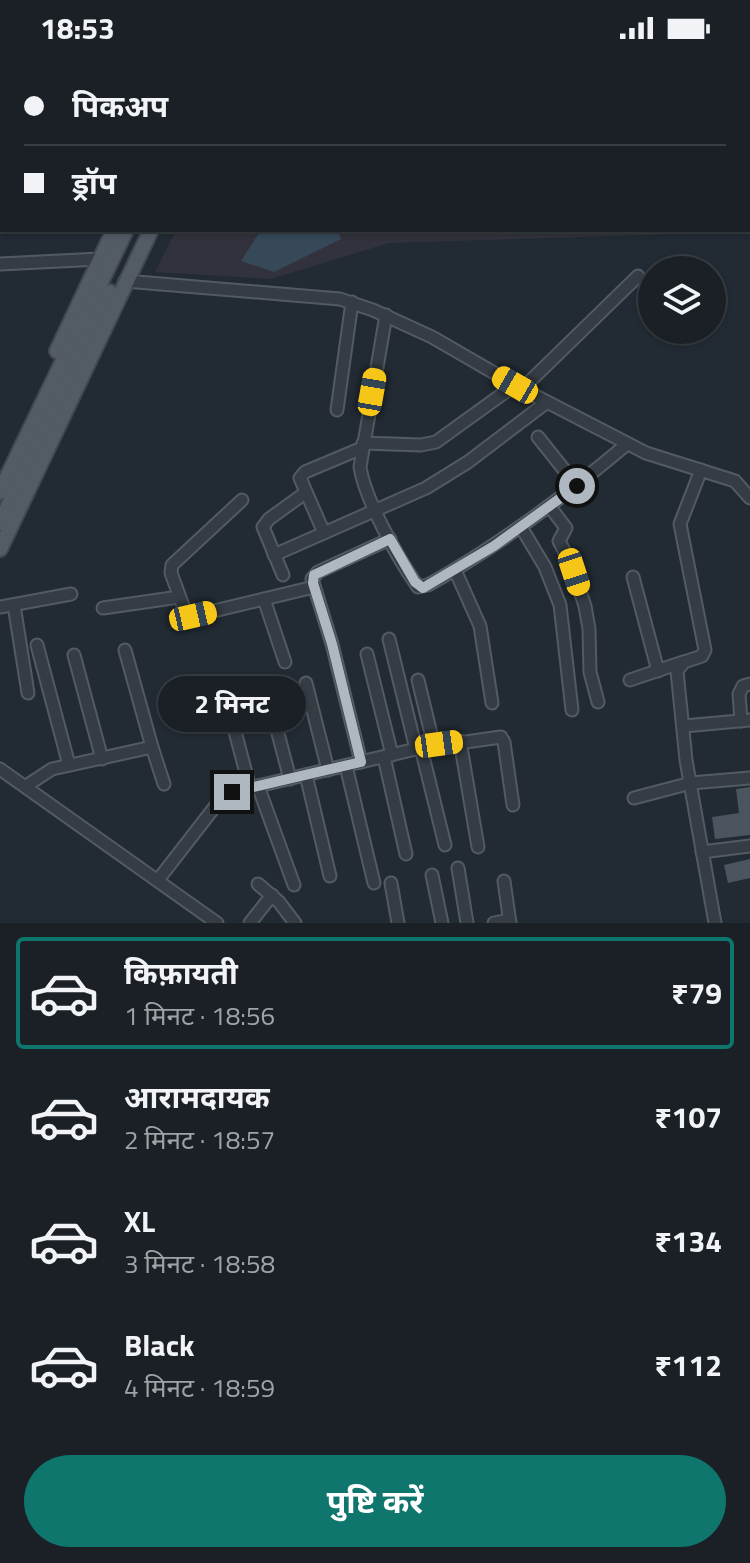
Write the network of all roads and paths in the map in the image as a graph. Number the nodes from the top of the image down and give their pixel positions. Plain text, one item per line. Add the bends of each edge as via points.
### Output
1 (113, 232) edge
2 (125, 232) edge
3 (139, 232) edge
4 (150, 232) edge
5 (100, 259) junction
6 (0, 264) edge
7 (638, 276) dead end
8 (125, 281) junction
9 (352, 302) junction
10 (386, 315) junction
11 (518, 387) junction
12 (547, 402) junction
13 (337, 410) dead end
14 (538, 437) dead end
15 (627, 444) junction
16 (363, 446) junction
17 (701, 470) junction
18 (0, 471) edge
19 (577, 486) junction
20 (0, 492) edge
21 (305, 493) junction
22 (750, 498) edge
23 (242, 500) dead end
24 (550, 507) junction
25 (377, 511) junction
26 (0, 523) edge
27 (521, 527) junction
28 (324, 533) junction
29 (390, 539) junction
30 (0, 549) edge
31 (274, 555) junction
32 (455, 570) junction
33 (283, 575) dead end
34 (633, 577) dead end
35 (314, 587) junction
36 (71, 594) dead end
37 (179, 597) junction
38 (264, 599) junction
39 (14, 605) junction
40 (0, 607) edge
41 (103, 608) dead end
42 (389, 639) dead end
43 (37, 645) dead end
44 (125, 650) dead end
45 (367, 654) dead end
46 (74, 655) dead end
47 (285, 662) dead end
48 (684, 662) junction
49 (658, 671) junction
50 (418, 680) dead end
51 (630, 680) dead end
52 (306, 683) dead end
53 (750, 684) edge
54 (266, 688) dead end
55 (224, 690) dead end
56 (28, 693) dead end
57 (598, 702) dead end
58 (492, 703) dead end
59 (572, 710) dead end
60 (746, 721) edge
61 (684, 726) junction
62 (460, 741) junction
63 (434, 746) junction
64 (152, 747) junction
65 (418, 748) junction
66 (388, 756) junction
67 (102, 759) junction
68 (361, 762) junction
69 (69, 765) junction
70 (346, 766) junction
71 (0, 769) edge
72 (328, 770) junction
73 (306, 775) junction
74 (750, 778) edge
75 (290, 779) junction
76 (691, 783) junction
77 (164, 784) dead end
78 (26, 786) junction
79 (254, 787) junction
80 (634, 798) dead end
81 (513, 805) dead end
82 (445, 845) dead end
83 (750, 846) edge
84 (478, 847) dead end
85 (702, 852) junction
86 (406, 854) dead end
87 (458, 868) dead end
88 (432, 875) dead end
89 (330, 876) dead end
90 (158, 880) junction
91 (504, 881) dead end
92 (374, 883) dead end
93 (391, 883) dead end
94 (258, 884) dead end
95 (294, 885) dead end
96 (272, 895) junction
97 (510, 922) edge
98 (217, 923) edge
99 (250, 923) edge
100 (295, 923) edge
101 (398, 923) edge
102 (442, 923) edge
103 (467, 923) edge
104 (494, 923) edge
105 (715, 923) edge

1 - 5 main road
2 - 20 main road
3 - 26 main road
4 - 8 main road
5 - 6 street
5 - 18 main road
7 - 11 street
8 - 9 street
8 - 30 main road
9 - 10 street
9 - 13 street
10 - 11 street
10 - 16 street
11 - 12 street
11 - 16 street via 436,442
12 - 15 street
12 - 25 street via 454,472
14 - 19 street
15 - 17 street
15 - 19 street
16 - 21 street via 301,475
16 - 25 street via 361,475
17 - 22 street via 735,481
17 - 48 street via 680,524 705,650
19 - 24 street
21 - 28 street
21 - 31 street via 263,527
23 - 37 street via 172,565
24 - 27 street
24 - 57 street via 566,528 559,541 585,606
25 - 28 street
25 - 29 street
27 - 32 street
27 - 59 street via 560,605
28 - 31 street
29 - 32 street via 418,587
29 - 35 street via 318,572
31 - 33 street
32 - 58 street via 480,626
34 - 49 street
35 - 38 street
35 - 68 street
36 - 39 street
37 - 38 street via 189,616
37 - 41 street
38 - 47 street
39 - 40 street
39 - 56 street
42 - 65 street
43 - 69 street
44 - 64 street
45 - 66 street
46 - 67 street
48 - 49 street
48 - 61 street via 677,671
49 - 51 street
50 - 63 street
52 - 72 street
53 - 60 street via 739,694
54 - 75 street
55 - 79 street
60 - 61 street
61 - 76 street
62 - 63 street
62 - 81 street via 503,739
62 - 84 street
63 - 65 street
64 - 67 street
64 - 77 street
65 - 66 street
65 - 82 street
66 - 68 street
66 - 86 street
67 - 69 street
68 - 70 street
69 - 78 street via 47,771
70 - 72 street
70 - 92 street
71 - 78 street
72 - 73 street
73 - 75 street
73 - 89 street
74 - 76 street
75 - 79 street
76 - 80 street
76 - 85 street
78 - 90 street
79 - 90 street via 222,798
79 - 95 street
83 - 85 street
85 - 105 street
87 - 103 street
88 - 102 street
90 - 98 street
91 - 97 street
93 - 101 street
94 - 96 street
96 - 99 street
96 - 100 street
97 - 104 street

